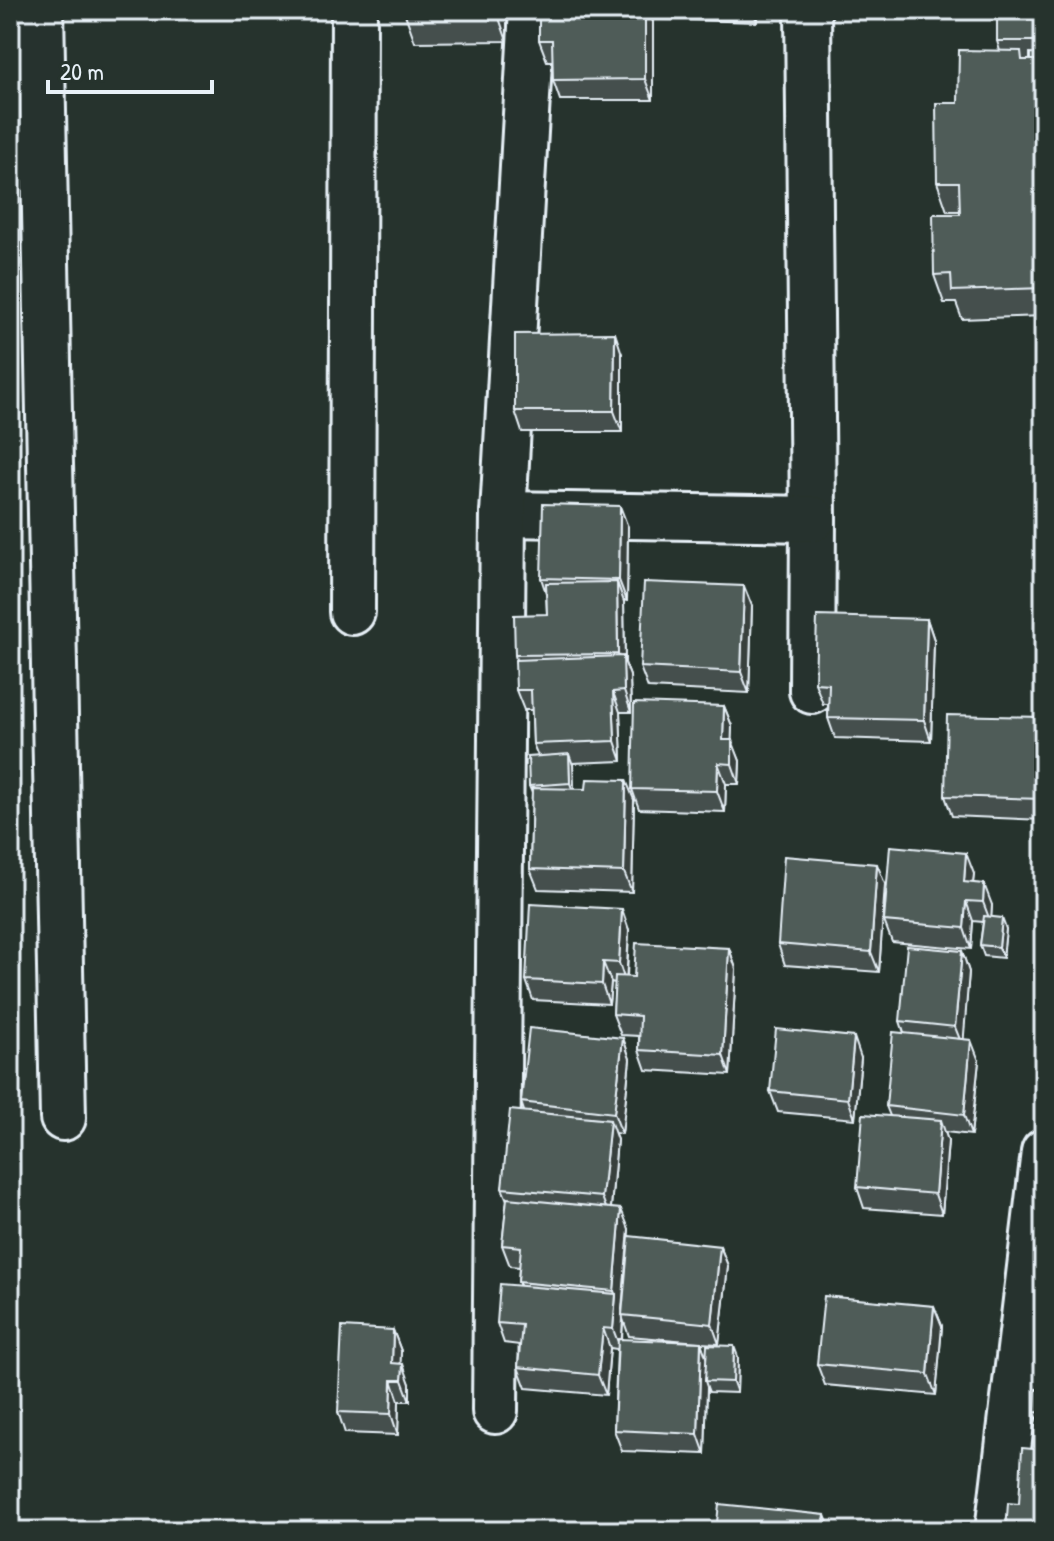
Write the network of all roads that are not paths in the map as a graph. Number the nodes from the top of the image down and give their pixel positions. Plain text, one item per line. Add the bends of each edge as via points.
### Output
1 (41, 10) edge
2 (354, 10) edge
3 (532, 10) edge
4 (808, 10) edge
5 (503, 514) junction
6 (813, 519) junction
7 (352, 612) dead end
8 (812, 691) edge
9 (63, 1118) dead end
10 (1044, 1152) edge
11 (495, 1411) dead end
12 (998, 1531) edge

1 - 9 street
2 - 7 street
3 - 5 street
4 - 6 street
5 - 6 street
5 - 11 street
6 - 8 street
10 - 12 street

